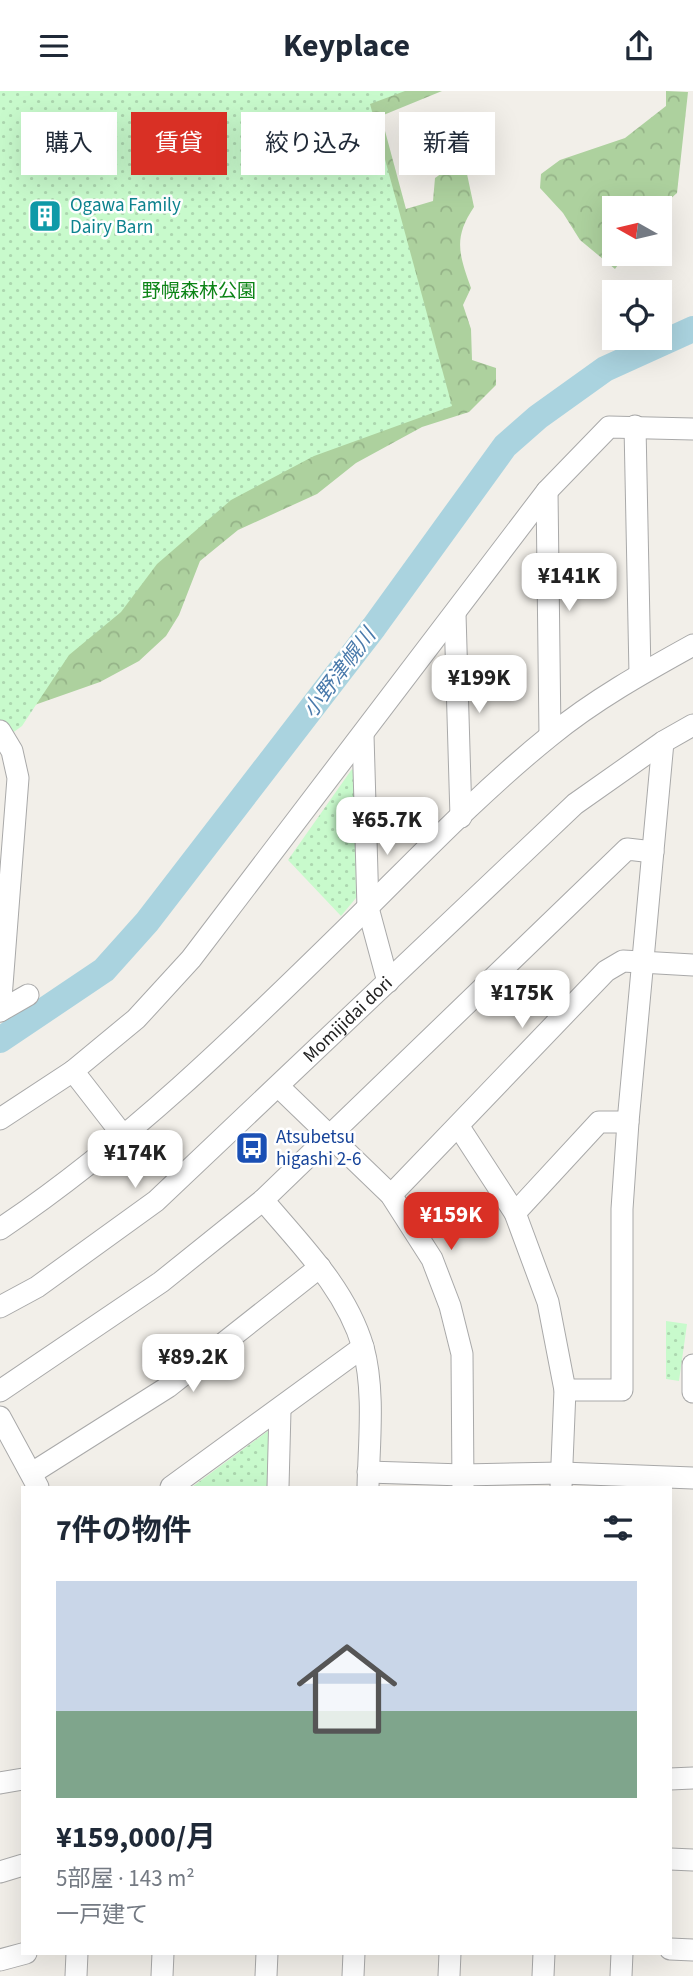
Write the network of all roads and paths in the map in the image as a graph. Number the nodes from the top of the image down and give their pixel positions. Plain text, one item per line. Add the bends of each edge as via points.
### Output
1 (635, 426) junction
2 (693, 429) edge
3 (547, 491) junction
4 (455, 614) junction
5 (693, 646) edge
6 (640, 674) junction
7 (693, 725) edge
8 (0, 731) edge
9 (363, 735) junction
10 (550, 735) junction
11 (663, 742) junction
12 (461, 817) junction
13 (653, 852) junction
14 (368, 908) junction
15 (643, 960) junction
16 (693, 965) edge
17 (388, 982) junction
18 (28, 995) dead end
19 (0, 1011) edge
20 (74, 1071) junction
21 (279, 1087) junction
22 (0, 1119) edge
23 (628, 1122) junction
24 (458, 1127) junction
25 (331, 1137) junction
26 (125, 1138) junction
27 (391, 1195) junction
28 (263, 1200) junction
29 (515, 1213) junction
30 (0, 1229) edge
31 (320, 1267) junction
32 (0, 1307) edge
33 (363, 1347) junction
34 (693, 1365) edge
35 (565, 1389) junction
36 (0, 1391) edge
37 (693, 1392) edge
38 (280, 1410) junction
39 (0, 1417) edge
40 (693, 1478) edge
41 (368, 1480) edge
42 (561, 1480) edge
43 (35, 1481) edge
44 (463, 1481) edge
45 (648, 1482) edge
46 (173, 1486) edge
47 (278, 1486) edge
48 (693, 1778) edge
49 (21, 1779) edge
50 (672, 1779) edge
51 (0, 1783) edge
52 (672, 1859) edge
53 (693, 1860) edge
54 (21, 1866) edge
55 (0, 1872) edge
56 (672, 1949) edge
57 (693, 1950) edge
58 (21, 1954) edge
59 (77, 1955) edge
60 (163, 1955) edge
61 (267, 1955) edge
62 (354, 1955) edge
63 (450, 1955) edge
64 (544, 1955) edge
65 (621, 1955) edge
66 (0, 1960) edge
67 (76, 1976) edge
68 (162, 1976) edge
69 (266, 1976) edge
70 (353, 1976) edge
71 (449, 1976) edge
72 (543, 1976) edge
73 (621, 1976) edge

1 - 2 street
1 - 3 street via 608,427
1 - 6 street
3 - 4 street
3 - 10 street
4 - 9 street
4 - 12 street
5 - 6 street
6 - 10 street
7 - 11 street, Momijidai dori
8 - 19 street via 12,751 18,778
9 - 14 street
9 - 20 street via 191,959 136,1019
10 - 12 street
11 - 13 street
11 - 17 street, Momijidai dori via 575,804
12 - 14 street
13 - 15 street
13 - 25 street via 627,849
14 - 17 street
14 - 26 street
15 - 16 street
15 - 23 street
15 - 24 street via 624,961 606,971
17 - 21 street, Momijidai dori
18 - 19 street
20 - 22 street
20 - 26 street
21 - 25 street
21 - 32 street, Momijidai dori via 156,1201 37,1287
23 - 29 street via 599,1122
23 - 35 street via 622,1209 629,1390
24 - 27 street
24 - 29 street
25 - 27 street
25 - 28 street
26 - 30 street
27 - 44 street via 432,1259 463,1354
28 - 31 street
28 - 36 street via 161,1282
29 - 35 street via 548,1302
31 - 33 street via 343,1300
31 - 43 street via 168,1387
33 - 38 street
33 - 41 street via 368,1381
34 - 37 street
35 - 42 street
38 - 46 street
38 - 47 street
39 - 43 street
40 - 45 street
41 - 44 street
42 - 44 street
42 - 45 street
48 - 50 street
49 - 51 street
52 - 53 street
54 - 55 street
56 - 57 street
58 - 66 street
59 - 67 street
60 - 68 street
61 - 69 street
62 - 70 street
63 - 71 street
64 - 72 street
65 - 73 street

